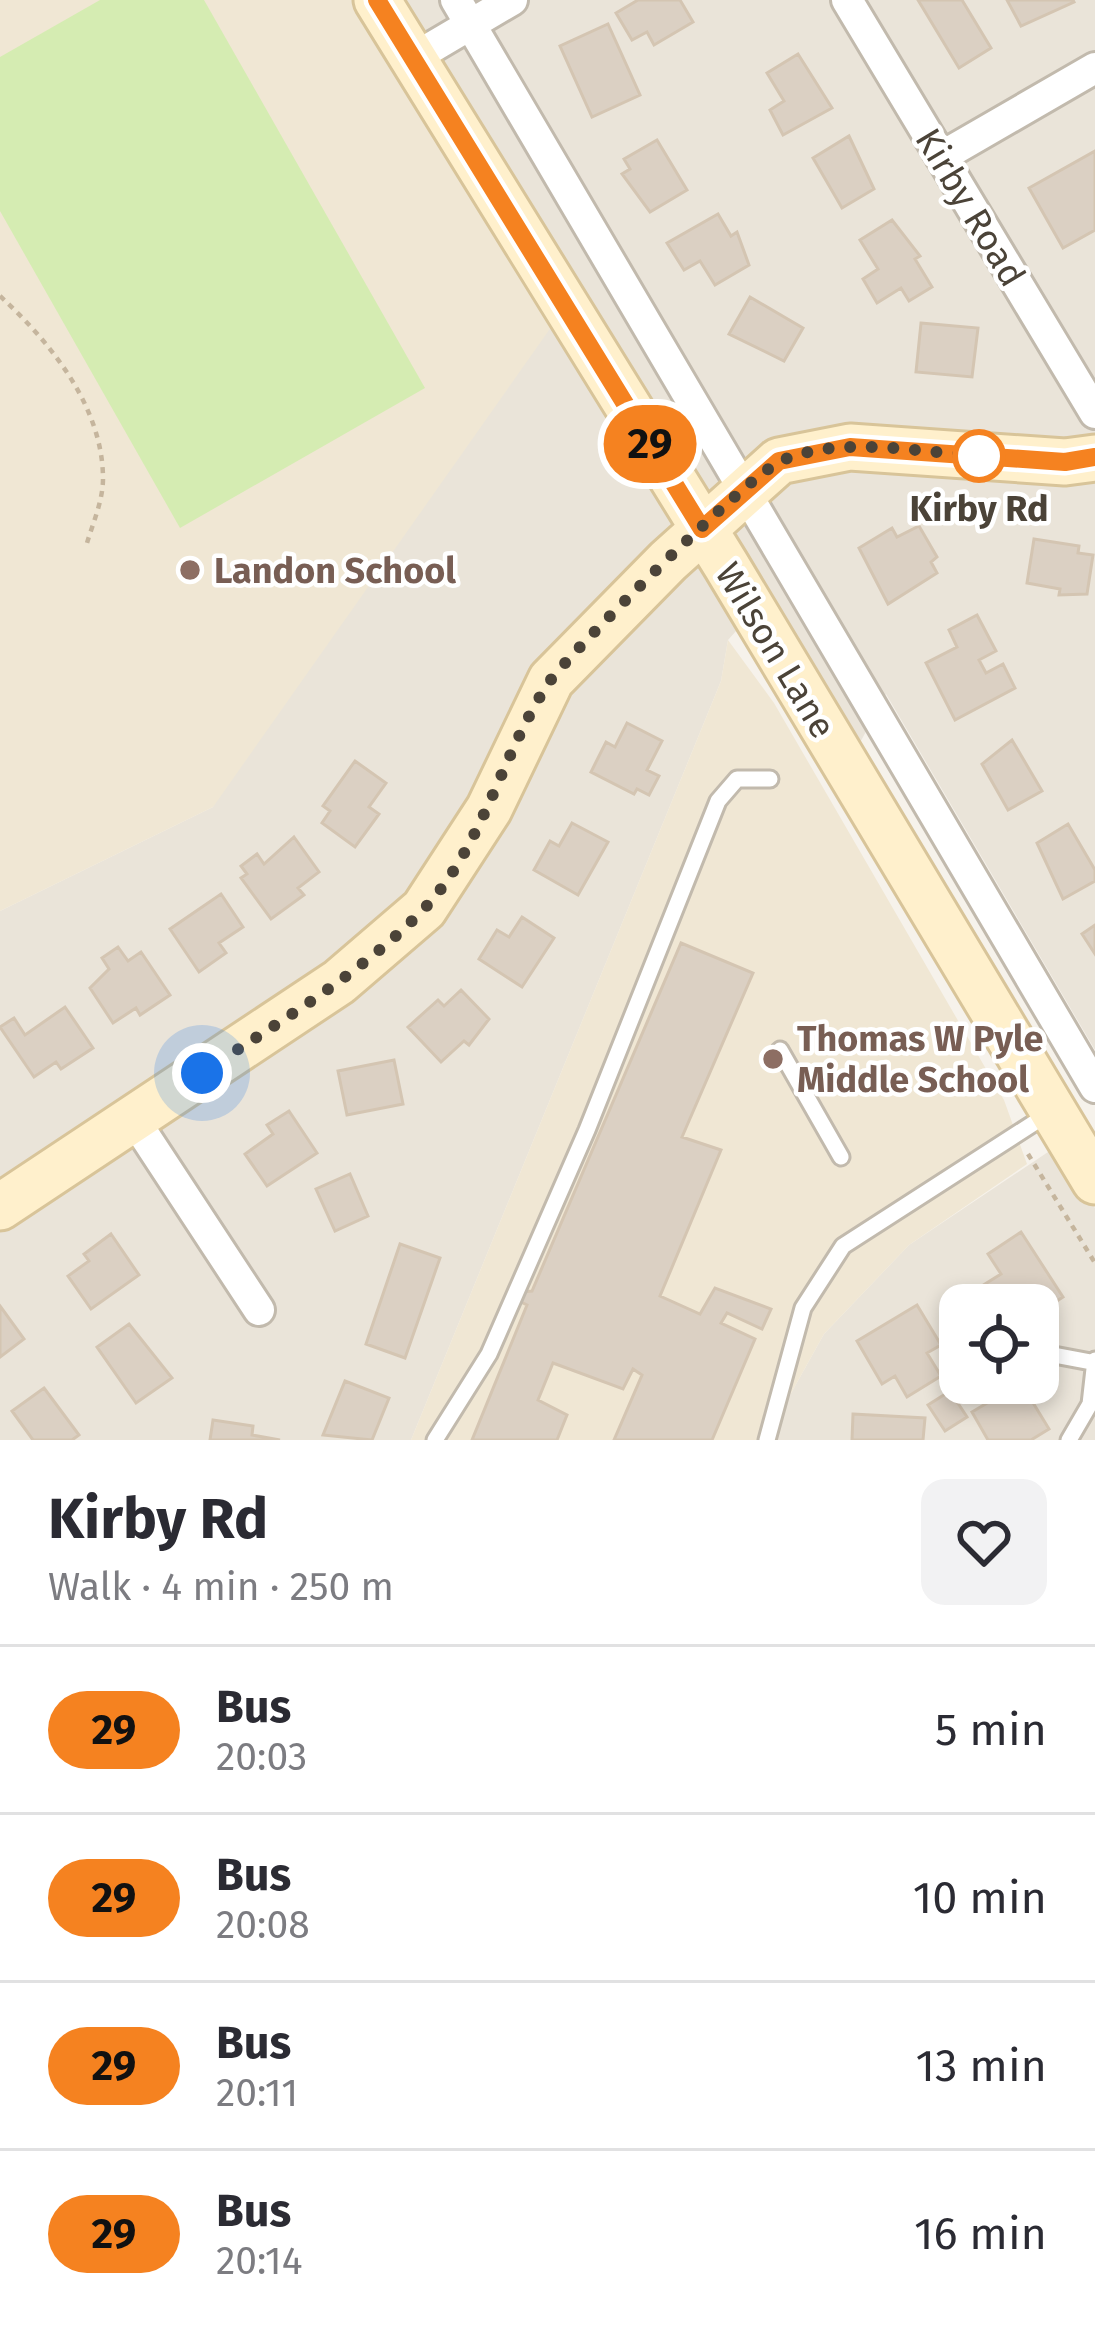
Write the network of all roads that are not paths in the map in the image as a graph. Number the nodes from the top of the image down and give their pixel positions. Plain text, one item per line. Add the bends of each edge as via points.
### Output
1 (377, 0) edge
2 (512, 0) edge
3 (847, 0) edge
4 (463, 12) edge
5 (412, 59) junction
6 (1095, 68) edge
7 (941, 158) junction
8 (1095, 413) edge
9 (1095, 458) edge
10 (744, 491) junction
11 (702, 529) junction
12 (770, 779) dead end
13 (780, 1050) dead end
14 (1095, 1087) edge
15 (133, 1118) junction
16 (1035, 1122) junction
17 (841, 1157) dead end
18 (1095, 1181) edge
19 (0, 1207) edge
20 (259, 1310) dead end
21 (1059, 1355) edge
22 (1093, 1361) edge
23 (435, 1440) edge
24 (767, 1440) edge
25 (1069, 1440) edge

1 - 5 street, Wilson Lane
2 - 4 street
3 - 7 street, Kirby Road
4 - 5 street
4 - 10 street, Wilson Lane
5 - 11 street, Wilson Lane
6 - 7 street
7 - 8 street, Kirby Road
9 - 10 street via 850,447 779,461
10 - 11 street
10 - 14 street, Wilson Lane
11 - 15 street via 551,680 489,809 424,909 339,982
11 - 16 street, Wilson Lane
12 - 23 lane via 737,779 718,800 489,1354
13 - 17 lane
15 - 19 street
15 - 20 street
16 - 18 street, Wilson Lane
16 - 24 lane via 844,1246 803,1308
21 - 22 lane
22 - 25 lane via 1090,1404

